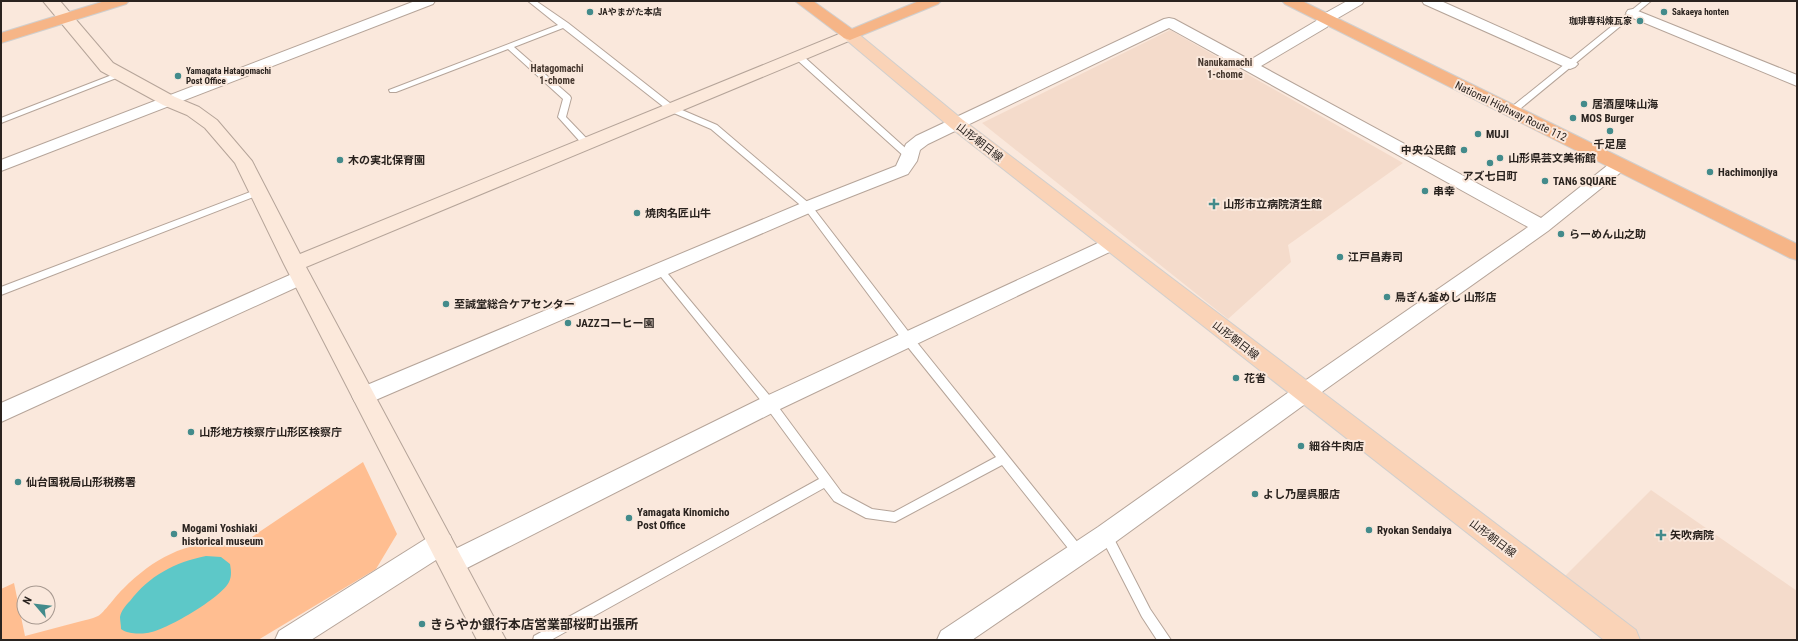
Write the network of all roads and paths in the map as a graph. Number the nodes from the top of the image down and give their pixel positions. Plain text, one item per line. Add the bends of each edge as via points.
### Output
1 (51, 1) edge
2 (121, 1) edge
3 (428, 1) edge
4 (532, 1) edge
5 (803, 1) edge
6 (934, 1) edge
7 (1290, 1) edge
8 (1357, 1) edge
9 (1429, 1) edge
10 (1647, 1) edge
11 (1633, 13) junction
12 (67, 18) junction
13 (1325, 19) junction
14 (565, 26) junction
15 (850, 35) junction
16 (1, 38) edge
17 (509, 46) junction
18 (799, 56) junction
19 (1570, 64) junction
20 (1249, 67) junction
21 (120, 75) junction
22 (1797, 81) edge
23 (393, 90) dead end
24 (169, 101) junction
25 (672, 109) junction
26 (1512, 111) junction
27 (1, 121) edge
28 (957, 124) junction
29 (587, 144) junction
30 (909, 156) junction
31 (1619, 165) junction
32 (1, 166) edge
33 (258, 192) junction
34 (808, 207) junction
35 (1542, 227) junction
36 (1111, 243) junction
37 (1797, 253) edge
38 (660, 270) junction
39 (297, 271) junction
40 (1, 291) edge
41 (907, 338) junction
42 (1304, 392) junction
43 (363, 396) junction
44 (770, 404) junction
45 (1, 413) edge
46 (1004, 458) junction
47 (826, 481) junction
48 (1106, 535) junction
49 (446, 553) junction
50 (1079, 553) junction
51 (288, 640) edge
52 (492, 640) edge
53 (539, 640) edge
54 (950, 640) edge
55 (1165, 640) edge
56 (1626, 640) edge

1 - 12 street
2 - 12 highway
3 - 24 street
4 - 14 lane
5 - 15 highway
6 - 15 highway
7 - 13 highway, National Highway Route 112
8 - 13 street
9 - 19 street
10 - 11 lane
11 - 19 lane
11 - 22 street
12 - 16 highway
12 - 21 street via 108,67
13 - 20 street via 1322,24
13 - 26 highway, National Highway Route 112
14 - 17 lane
14 - 25 lane
15 - 18 street
15 - 28 main road, 山形朝日線
17 - 23 lane
17 - 29 lane via 567,98 562,117
18 - 25 street
18 - 30 lane
19 - 26 lane
20 - 28 street via 1169,22
20 - 35 street
21 - 24 street
21 - 27 lane
24 - 32 street
24 - 33 street via 212,124 243,161
25 - 29 street
25 - 34 lane via 714,127
26 - 31 highway, National Highway Route 112
28 - 30 street via 922,140 912,148
28 - 36 main road, 山形朝日線
29 - 39 street
30 - 34 street via 902,170
31 - 35 street
31 - 37 highway, National Highway Route 112
33 - 39 street
33 - 40 lane
34 - 38 street
34 - 41 lane
35 - 42 street
36 - 41 street
36 - 42 main road, 山形朝日線
38 - 43 street
38 - 44 lane
39 - 43 street
39 - 45 street
41 - 44 street
41 - 46 lane
42 - 48 street
42 - 56 main road, 山形朝日線
43 - 49 street
44 - 47 lane
44 - 49 street
46 - 47 lane via 895,517 870,514 838,497
46 - 50 lane
47 - 53 lane
48 - 50 street
48 - 55 lane via 1146,613
49 - 51 street
49 - 52 street
50 - 54 street

